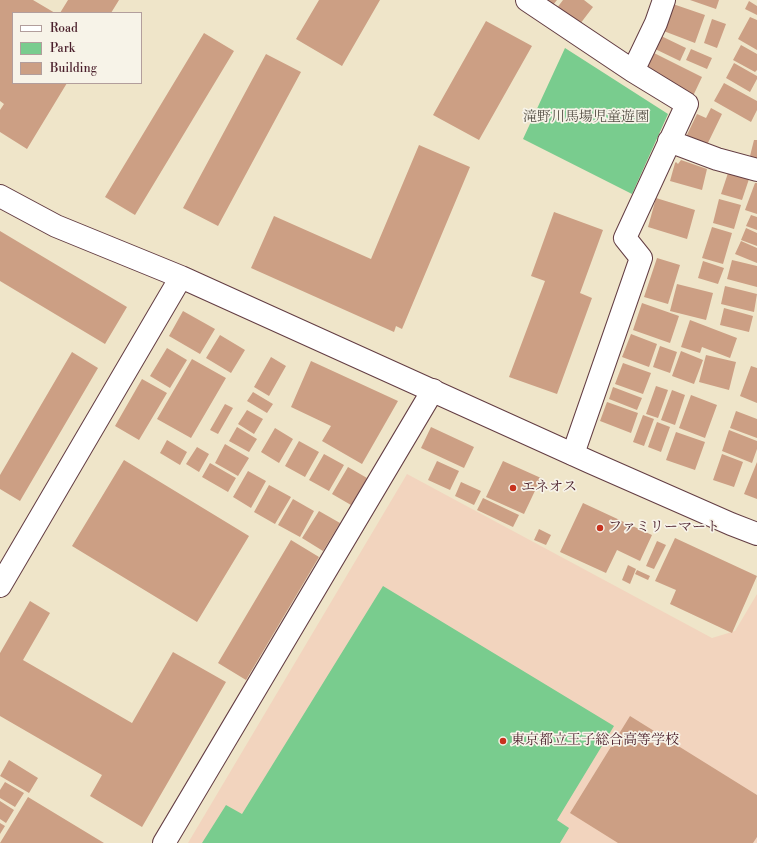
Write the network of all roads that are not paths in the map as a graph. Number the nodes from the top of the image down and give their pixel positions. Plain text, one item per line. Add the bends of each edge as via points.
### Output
1 (527, 0) edge
2 (664, 0) edge
3 (633, 71) junction
4 (669, 141) junction
5 (757, 170) edge
6 (0, 196) edge
7 (182, 277) junction
8 (433, 390) junction
9 (574, 454) junction
10 (757, 534) edge
11 (0, 586) edge
12 (164, 843) edge

1 - 3 street
2 - 3 street
3 - 4 street via 687,104
4 - 5 street via 717,160
4 - 9 street via 625,238 641,258
6 - 7 street via 56,226
7 - 8 street
7 - 11 street
8 - 9 street
8 - 12 street
9 - 10 street

